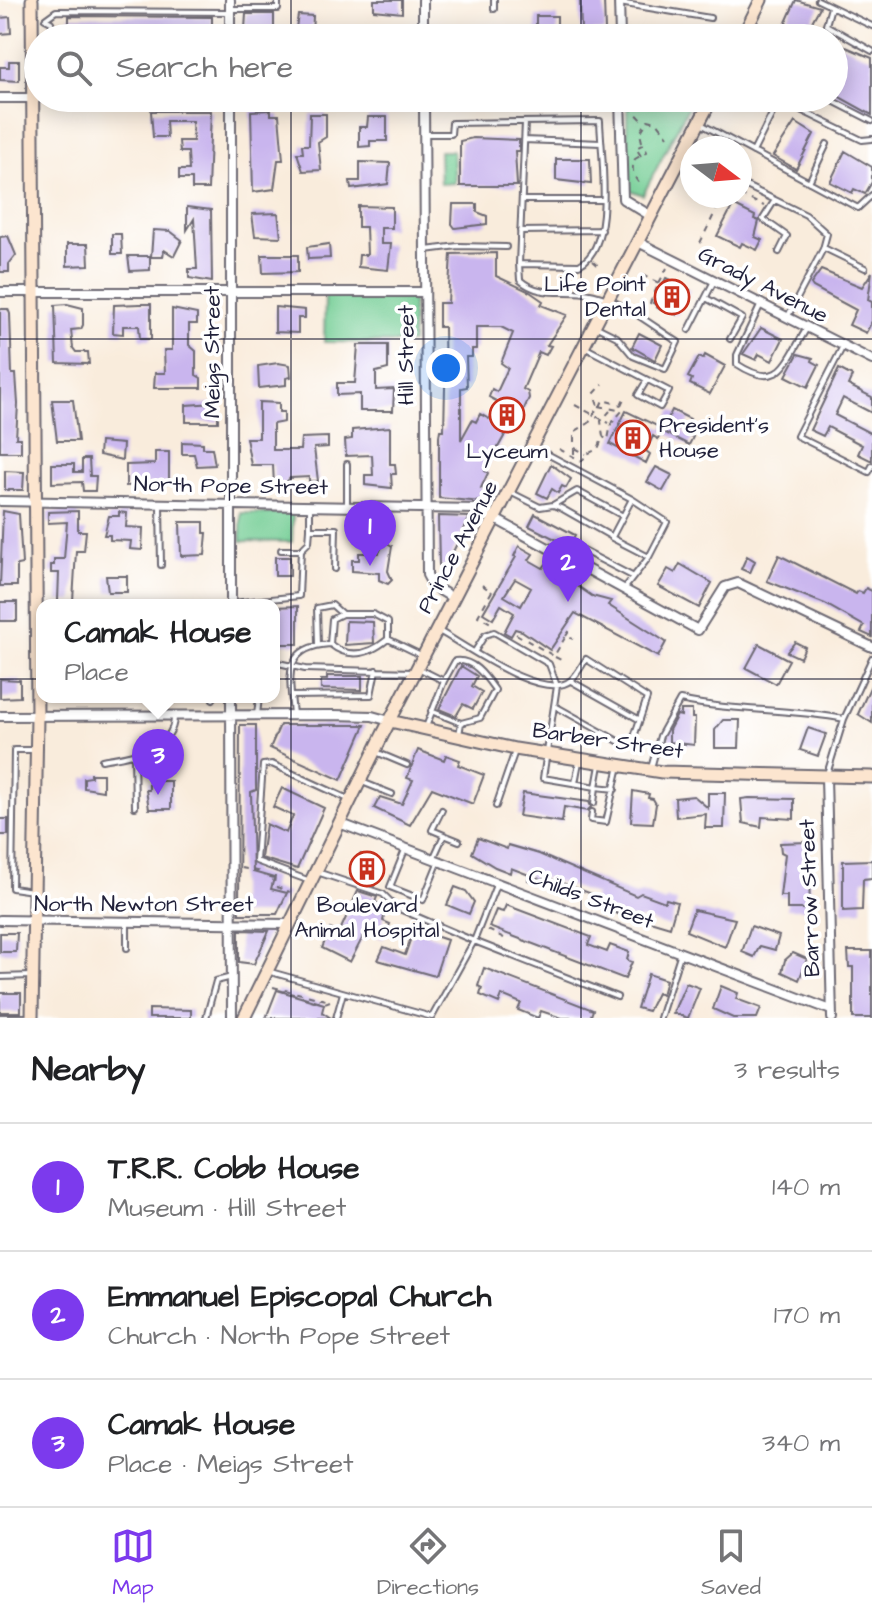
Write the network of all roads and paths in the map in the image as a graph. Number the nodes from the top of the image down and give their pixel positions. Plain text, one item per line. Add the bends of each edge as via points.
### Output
1 (32, 0) edge
2 (278, 0) edge
3 (423, 0) edge
4 (494, 0) edge
5 (761, 0) edge
6 (818, 0) edge
7 (619, 1) edge
8 (229, 7) edge
9 (831, 7) junction
10 (494, 9) dead end
11 (710, 18) dead end
12 (32, 24) edge
13 (52, 24) edge
14 (423, 24) edge
15 (620, 24) edge
16 (749, 24) edge
17 (826, 24) edge
18 (872, 26) edge
19 (848, 37) edge
20 (872, 51) edge
21 (0, 98) edge
22 (24, 98) edge
23 (848, 109) edge
24 (34, 112) edge
25 (231, 112) edge
26 (424, 112) edge
27 (624, 112) edge
28 (634, 112) edge
29 (704, 112) edge
30 (772, 112) edge
31 (804, 112) edge
32 (872, 121) edge
33 (525, 122) junction
34 (644, 122) junction
35 (699, 123) junction
36 (423, 134) junction
37 (668, 136) dead end
38 (694, 136) edge
39 (872, 138) edge
40 (524, 140) junction
41 (601, 143) junction
42 (643, 144) junction
43 (827, 144) dead end
44 (753, 152) junction
45 (641, 156) junction
46 (680, 165) edge
47 (809, 182) junction
48 (642, 186) dead end
49 (752, 189) edge
50 (872, 195) edge
51 (522, 200) junction
52 (603, 200) junction
53 (775, 200) junction
54 (752, 201) edge
55 (717, 208) edge
56 (769, 209) junction
57 (651, 216) junction
58 (602, 230) junction
59 (520, 231) junction
60 (638, 242) junction
61 (700, 243) dead end
62 (506, 247) dead end
63 (824, 248) junction
64 (424, 250) junction
65 (779, 252) dead end
66 (593, 261) dead end
67 (519, 264) junction
68 (667, 267) dead end
69 (601, 268) dead end
70 (865, 268) dead end
71 (642, 275) dead end
72 (714, 281) junction
73 (659, 283) junction
74 (0, 292) edge
75 (32, 292) junction
76 (230, 292) junction
77 (424, 292) junction
78 (706, 298) junction
79 (608, 301) junction
80 (761, 304) junction
81 (666, 313) dead end
82 (787, 318) junction
83 (595, 326) junction
84 (807, 328) junction
85 (689, 330) dead end
86 (730, 339) dead end
87 (843, 346) junction
88 (584, 347) junction
89 (872, 360) edge
90 (647, 380) junction
91 (603, 384) dead end
92 (625, 396) dead end
93 (609, 404) junction
94 (575, 405) dead end
95 (599, 406) junction
96 (619, 407) junction
97 (609, 410) junction
98 (594, 415) junction
99 (603, 420) junction
100 (611, 424) junction
101 (603, 437) junction
102 (533, 446) junction
103 (575, 448) junction
104 (559, 449) dead end
105 (587, 454) junction
106 (573, 457) junction
107 (347, 464) dead end
108 (872, 466) edge
109 (510, 492) junction
110 (632, 499) junction
111 (0, 501) edge
112 (33, 502) junction
113 (160, 503) junction
114 (231, 503) junction
115 (310, 505) junction
116 (553, 505) junction
117 (347, 506) junction
118 (425, 508) junction
119 (623, 516) junction
120 (496, 518) junction
121 (310, 529) junction
122 (612, 537) junction
123 (281, 550) dead end
124 (301, 550) junction
125 (564, 556) junction
126 (649, 557) junction
127 (161, 565) dead end
128 (335, 569) dead end
129 (632, 576) junction
130 (482, 585) dead end
131 (624, 589) junction
132 (453, 598) junction
133 (231, 599) edge
134 (274, 599) edge
135 (342, 614) junction
136 (493, 624) dead end
137 (572, 627) dead end
138 (437, 630) junction
139 (516, 634) dead end
140 (566, 636) junction
141 (388, 639) junction
142 (573, 639) dead end
143 (318, 644) junction
144 (330, 644) junction
145 (872, 647) edge
146 (475, 651) junction
147 (554, 656) junction
148 (872, 658) edge
149 (561, 660) dead end
150 (36, 662) edge
151 (280, 663) edge
152 (293, 665) junction
153 (419, 665) junction
154 (376, 670) junction
155 (444, 681) junction
156 (571, 681) junction
157 (557, 686) junction
158 (291, 696) junction
159 (37, 703) edge
160 (231, 703) edge
161 (258, 703) edge
162 (555, 706) junction
163 (431, 711) junction
164 (174, 715) junction
165 (231, 715) junction
166 (257, 715) junction
167 (293, 715) junction
168 (0, 716) edge
169 (37, 716) junction
170 (844, 719) junction
171 (640, 720) junction
172 (390, 721) junction
173 (461, 723) junction
174 (426, 730) junction
175 (458, 738) junction
176 (515, 749) junction
177 (37, 750) junction
178 (374, 751) junction
179 (134, 754) junction
180 (547, 755) junction
181 (102, 760) dead end
182 (579, 760) junction
183 (600, 763) junction
184 (407, 765) dead end
185 (619, 766) junction
186 (650, 770) junction
187 (826, 777) junction
188 (872, 777) edge
189 (360, 781) junction
190 (575, 783) junction
191 (596, 787) junction
192 (615, 789) junction
193 (392, 794) dead end
194 (350, 800) junction
195 (594, 803) dead end
196 (496, 806) dead end
197 (135, 807) dead end
198 (442, 810) dead end
199 (592, 812) dead end
200 (339, 823) junction
201 (444, 835) junction
202 (459, 841) dead end
203 (406, 848) junction
204 (436, 860) junction
205 (236, 867) dead end
206 (312, 876) junction
207 (497, 883) junction
208 (36, 891) junction
209 (290, 892) dead end
210 (0, 920) edge
211 (35, 921) junction
212 (127, 921) junction
213 (231, 921) junction
214 (289, 924) junction
215 (488, 930) dead end
216 (504, 938) dead end
217 (474, 941) junction
218 (127, 948) dead end
219 (681, 952) junction
220 (266, 970) junction
221 (34, 976) junction
222 (0, 977) edge
223 (232, 977) junction
224 (273, 987) dead end
225 (279, 990) dead end
226 (343, 993) junction
227 (617, 997) dead end
228 (832, 1014) edge
229 (0, 1017) edge
230 (32, 1017) edge
231 (206, 1018) edge
232 (232, 1018) edge
233 (244, 1018) edge
234 (336, 1018) edge
235 (432, 1018) edge
236 (660, 1018) edge

1 - 12 street
2 - 8 lane via 278,9
3 - 14 street
4 - 10 lane
5 - 16 street
6 - 9 lane
7 - 11 lane
7 - 15 street
8 - 13 lane via 56,11 45,19
9 - 17 lane
9 - 18 lane
19 - 20 lane
21 - 22 street
23 - 32 lane
24 - 75 street
25 - 76 street, Meigs Street
26 - 36 street, Hill Street
27 - 57 street via 623,199
28 - 34 path
29 - 35 street, Prince Avenue
30 - 44 lane
31 - 39 lane via 862,140
33 - 36 lane via 452,123 451,134
33 - 40 lane
33 - 41 lane via 600,121
34 - 37 path via 657,122
34 - 42 path
35 - 38 street, Prince Avenue
35 - 44 lane
36 - 64 street, Hill Street
40 - 41 lane
40 - 51 lane
41 - 52 lane
42 - 45 path via 648,150
42 - 45 path via 636,148
43 - 47 lane
44 - 47 lane
45 - 48 path via 633,171
46 - 57 street, Prince Avenue
47 - 50 lane via 858,208
49 - 53 lane
51 - 52 lane
51 - 59 lane
52 - 58 lane
53 - 56 lane
53 - 63 lane via 823,228
54 - 56 path
55 - 61 path
56 - 65 lane via 763,219 787,236
57 - 60 street, Prince Avenue
58 - 59 lane
58 - 67 lane via 594,250 579,265
59 - 67 lane
60 - 72 street, Grady Avenue
60 - 79 street, Prince Avenue
62 - 64 lane
63 - 70 lane
63 - 82 lane
64 - 77 street, Hill Street
66 - 69 path
67 - 79 lane via 520,280 537,290 587,293
68 - 73 path
71 - 73 path
72 - 78 lane
72 - 80 street, Grady Avenue
73 - 81 path via 650,303
74 - 75 street
75 - 76 street
75 - 112 street
76 - 77 street
76 - 114 street, Meigs Street
77 - 118 street, Hill Street
78 - 85 lane
78 - 86 lane via 742,318
79 - 83 street, Prince Avenue
79 - 83 lane via 678,342 665,369 633,356 617,337
80 - 82 street, Grady Avenue
80 - 84 lane via 737,355 737,364 751,373 764,377 782,370
82 - 84 street, Grady Avenue
83 - 88 street, Prince Avenue
84 - 87 street, Grady Avenue
87 - 89 street, Grady Avenue
87 - 108 lane via 797,436 869,472
88 - 90 lane
88 - 102 street, Prince Avenue
90 - 90 lane via 669,391 660,407 638,395
91 - 95 path via 594,394
92 - 96 path
93 - 95 path via 603,400
93 - 96 path
93 - 97 path
94 - 98 path
95 - 97 path
95 - 98 path
96 - 97 path
96 - 100 path via 622,411
97 - 99 path
98 - 99 path
98 - 103 path via 574,432
99 - 100 path
99 - 101 path
100 - 101 path via 608,440
101 - 105 path via 598,449
102 - 109 street, Prince Avenue
102 - 110 lane
103 - 105 path
103 - 106 path
104 - 106 path
105 - 106 path via 582,461
107 - 117 lane
109 - 116 lane via 540,507
109 - 120 street, Prince Avenue
110 - 119 lane
110 - 126 lane via 667,522
111 - 112 street, North Pope Street
112 - 113 street, North Pope Street
112 - 150 street
113 - 114 street, North Pope Street
113 - 127 lane
114 - 115 street, North Pope Street
114 - 133 street, Meigs Street
115 - 117 street, North Pope Street
115 - 121 lane
116 - 119 lane via 577,491
116 - 122 lane
117 - 118 street, North Pope Street
118 - 120 street, North Pope Street via 477,509
118 - 132 street, Hill Street via 428,580
119 - 122 lane
120 - 125 street, North Pope Street
120 - 132 street, Prince Avenue
121 - 124 lane via 309,542
121 - 128 lane via 336,529
122 - 126 lane
123 - 124 lane
124 - 134 lane via 299,596
125 - 129 lane via 576,547
125 - 131 street, North Pope Street
126 - 129 lane
129 - 131 lane
130 - 136 path via 492,592 478,616
131 - 145 street, North Pope Street via 698,630 725,587 738,583
132 - 138 street, Prince Avenue
135 - 141 lane via 373,614 388,622
135 - 143 lane via 332,605 317,608
135 - 144 lane via 332,619
137 - 140 path
138 - 146 lane
138 - 153 street, Prince Avenue
139 - 147 path
140 - 142 path
140 - 147 path
141 - 144 lane via 371,653 341,653
141 - 153 lane
143 - 144 lane
143 - 152 lane via 301,650
146 - 157 lane via 537,686
146 - 157 lane via 488,633 502,635 547,661
147 - 149 path
148 - 170 lane
151 - 152 lane
152 - 154 lane
152 - 158 lane
153 - 154 lane
153 - 155 lane
153 - 172 street, Prince Avenue
154 - 158 lane via 371,695
155 - 163 lane
155 - 173 lane via 455,661 462,660 482,671 495,690 480,718
156 - 157 lane
156 - 171 lane
156 - 171 lane via 586,659 647,698
157 - 162 lane
158 - 167 lane
159 - 169 street
160 - 165 street
161 - 166 lane
162 - 171 lane via 618,741 632,743
162 - 180 lane
163 - 173 lane
163 - 174 lane
164 - 165 street
164 - 169 street
164 - 179 lane via 173,730 164,741
165 - 166 street
165 - 213 street
166 - 167 street
167 - 172 street
168 - 169 street
169 - 177 street
170 - 186 lane via 680,700 660,736
170 - 187 lane
172 - 174 street, Barber Street
172 - 178 street, Prince Avenue
173 - 175 lane
174 - 175 street, Barber Street
175 - 176 street, Barber Street
176 - 180 street, Barber Street
176 - 196 lane
177 - 208 street
177 - 208 lane via 14,750 12,888
178 - 184 lane
178 - 189 street, Prince Avenue
179 - 181 lane
179 - 197 lane
180 - 182 street, Barber Street
180 - 190 lane via 543,778
182 - 183 street, Barber Street
182 - 190 lane
183 - 185 street, Barber Street
183 - 191 lane
185 - 186 street, Barber Street
185 - 192 lane
186 - 187 street, Barber Street
187 - 188 street, Barber Street
187 - 228 street, Barrow Street
189 - 193 lane
189 - 194 street, Prince Avenue
190 - 191 lane
191 - 192 lane
191 - 195 lane
192 - 199 lane via 606,822 591,820
194 - 200 street, Prince Avenue
194 - 206 lane via 272,764 263,765 256,861
198 - 201 lane via 432,830
200 - 203 street, Childs Street
200 - 206 street, Prince Avenue
201 - 202 lane
201 - 204 lane
203 - 204 street, Childs Street
203 - 204 lane via 390,887 423,900
204 - 207 street, Childs Street
205 - 209 path via 275,876 274,886
206 - 214 street, Prince Avenue
206 - 217 lane via 383,894 397,908
207 - 217 lane
207 - 219 street, Childs Street
208 - 211 street
210 - 211 street, North Newton Street
211 - 212 street, North Newton Street
211 - 221 street
212 - 213 street, North Newton Street
212 - 218 lane
213 - 214 street, North Newton Street
213 - 223 street
214 - 220 street, Prince Avenue
215 - 216 path
217 - 227 lane
217 - 235 lane
219 - 228 street, Childs Street
219 - 236 lane
220 - 226 lane
220 - 233 street, Prince Avenue
221 - 222 lane
221 - 230 street
223 - 231 lane via 216,981
223 - 232 street
224 - 225 path via 328,1000
226 - 234 lane
226 - 235 lane
229 - 230 lane

